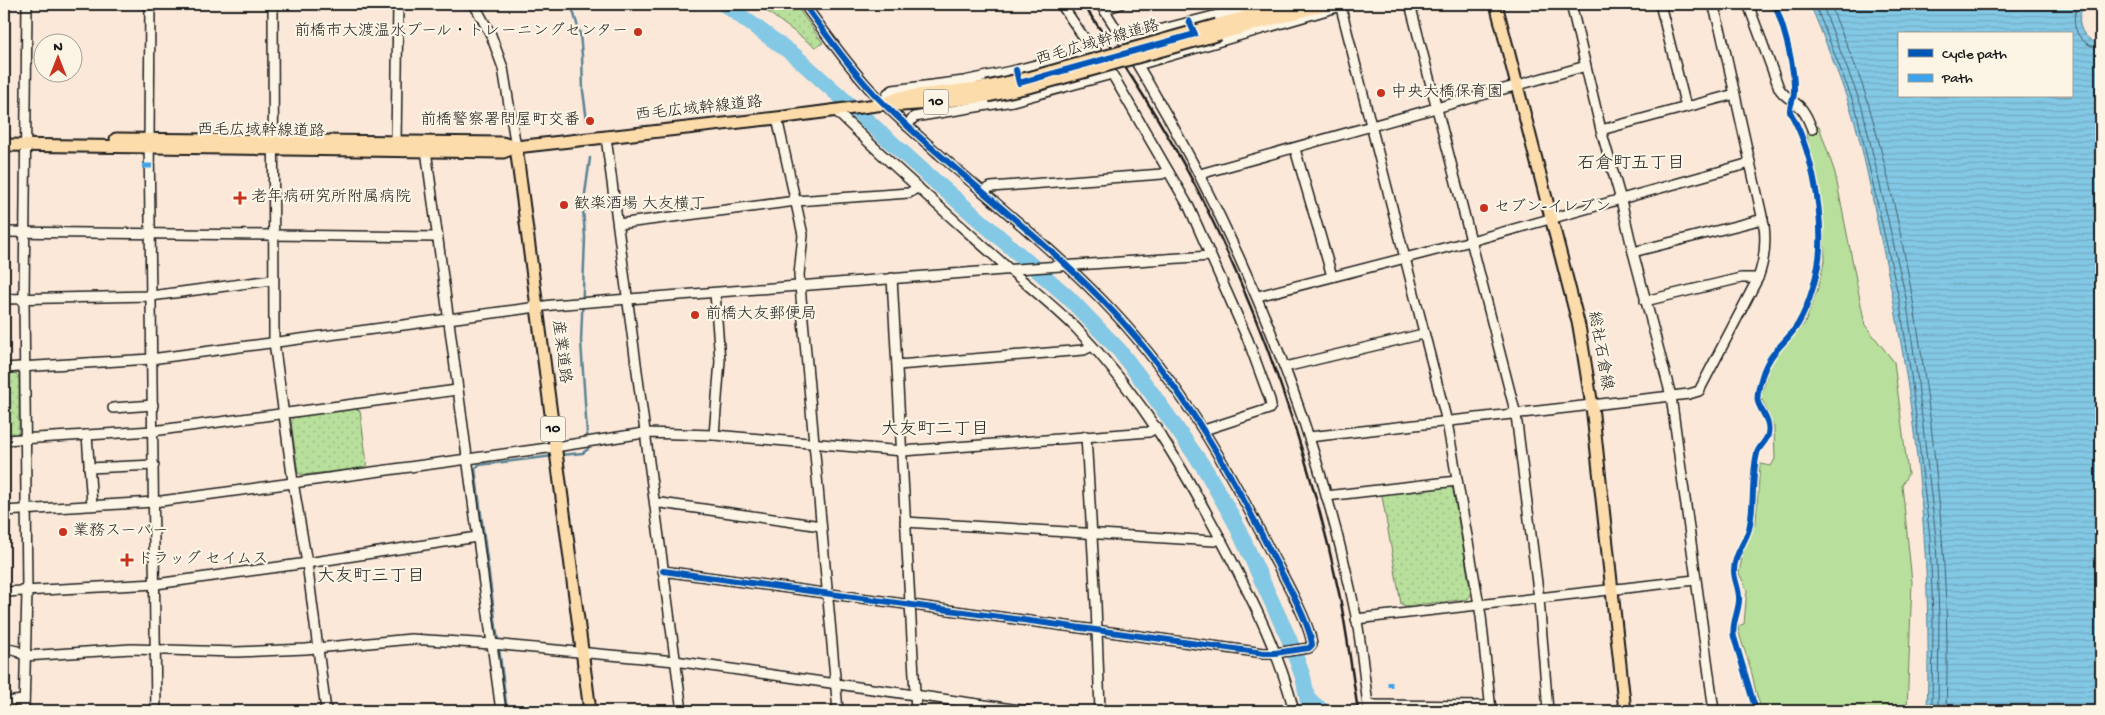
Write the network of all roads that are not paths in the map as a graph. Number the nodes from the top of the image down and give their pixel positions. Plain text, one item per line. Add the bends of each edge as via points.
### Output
1 (27, 4) edge
2 (150, 4) edge
3 (273, 4) edge
4 (398, 4) edge
5 (474, 4) edge
6 (804, 4) edge
7 (1061, 4) edge
8 (1120, 4) edge
9 (1260, 4) edge
10 (1292, 4) edge
11 (1328, 4) edge
12 (1410, 4) edge
13 (1496, 4) edge
14 (1573, 4) edge
15 (1660, 4) edge
16 (1713, 4) edge
17 (1748, 4) edge
18 (1341, 5) edge
19 (1102, 7) edge
20 (1219, 29) junction
21 (1124, 39) junction
22 (1091, 48) junction
23 (1138, 65) junction
24 (1586, 66) junction
25 (1112, 74) junction
26 (1517, 85) junction
27 (1735, 94) junction
28 (880, 104) junction
29 (1686, 107) junction
30 (1437, 108) junction
31 (838, 110) junction
32 (777, 118) junction
33 (907, 126) junction
34 (1371, 127) junction
35 (1812, 129) dead end
36 (1601, 130) junction
37 (606, 137) junction
38 (4, 138) edge
39 (25, 141) junction
40 (396, 142) junction
41 (149, 143) junction
42 (273, 144) junction
43 (4, 145) edge
44 (516, 147) junction
45 (1295, 148) junction
46 (426, 150) junction
47 (1750, 163) junction
48 (1168, 171) junction
49 (1200, 174) junction
50 (918, 187) junction
51 (982, 191) junction
52 (1621, 200) junction
53 (796, 201) junction
54 (1552, 219) junction
55 (1763, 219) junction
56 (618, 224) junction
57 (4, 232) edge
58 (25, 232) junction
59 (150, 233) junction
60 (273, 235) junction
61 (437, 236) junction
62 (1471, 242) junction
63 (1633, 252) junction
64 (1210, 256) junction
65 (1405, 259) junction
66 (1066, 266) junction
67 (1013, 269) junction
68 (1332, 276) junction
69 (892, 278) junction
70 (1758, 278) junction
71 (272, 280) junction
72 (800, 286) junction
73 (715, 292) junction
74 (151, 296) junction
75 (1258, 296) junction
76 (4, 299) edge
77 (24, 299) junction
78 (627, 299) junction
79 (1645, 301) junction
80 (537, 307) junction
81 (448, 318) junction
82 (1423, 334) junction
83 (274, 342) junction
84 (1092, 346) junction
85 (151, 359) junction
86 (898, 364) junction
87 (25, 366) junction
88 (1285, 367) junction
89 (4, 368) edge
90 (458, 390) junction
91 (1671, 396) junction
92 (152, 405) junction
93 (1592, 406) junction
94 (113, 408) dead end
95 (283, 413) junction
96 (1516, 415) junction
97 (1446, 422) junction
98 (1157, 427) junction
99 (1204, 430) junction
100 (154, 431) junction
101 (644, 433) junction
102 (87, 435) junction
103 (714, 435) junction
104 (1086, 436) junction
105 (1309, 437) junction
106 (25, 439) junction
107 (4, 440) edge
108 (815, 444) junction
109 (555, 447) junction
110 (903, 451) junction
111 (468, 459) junction
112 (154, 465) junction
113 (89, 468) junction
114 (1457, 481) junction
115 (293, 482) junction
116 (1326, 496) junction
117 (154, 502) junction
118 (655, 504) junction
119 (92, 505) junction
120 (25, 509) junction
121 (4, 510) edge
122 (905, 522) junction
123 (821, 526) junction
124 (1092, 533) junction
125 (477, 537) junction
126 (1220, 539) junction
127 (307, 563) junction
128 (663, 571) junction
129 (1695, 580) junction
130 (156, 584) junction
131 (1613, 590) junction
132 (27, 591) junction
133 (4, 592) edge
134 (828, 594) junction
135 (1540, 599) junction
136 (911, 606) junction
137 (1479, 606) junction
138 (1356, 619) junction
139 (1097, 631) junction
140 (492, 644) junction
141 (4, 648) edge
142 (317, 648) junction
143 (154, 650) junction
144 (582, 652) junction
145 (1277, 652) junction
146 (25, 656) junction
147 (675, 661) junction
148 (835, 685) junction
149 (915, 696) junction
150 (24, 700) junction
151 (4, 702) edge
152 (1369, 708) edge
153 (1491, 708) edge
154 (24, 711) edge
155 (156, 711) edge
156 (326, 711) edge
157 (501, 711) edge
158 (590, 711) edge
159 (682, 711) edge
160 (838, 711) edge
161 (916, 711) edge
162 (1027, 711) edge
163 (1100, 711) edge
164 (1294, 711) edge
165 (1548, 711) edge
166 (1625, 711) edge
167 (1714, 711) edge

1 - 39 street
2 - 41 street
3 - 42 street
4 - 40 street
5 - 44 street, 産業道路 via 491,35 502,68
6 - 28 street
7 - 22 street
8 - 19 street
9 - 21 street
10 - 20 main road, 西毛広域幹線道路 / 10
11 - 20 main road, 西毛広域幹線道路 / 10
12 - 30 street
13 - 26 main road, 総社石倉線
14 - 24 street
15 - 29 street
16 - 27 street
17 - 35 street via 1782,94 1798,105
18 - 23 street
18 - 34 street
19 - 21 street
20 - 28 main road, 西毛広域幹線道路 / 10, bridge via 1033,86 930,103
21 - 23 street
22 - 25 street
22 - 28 street via 1086,52 964,82 893,90
23 - 49 street
24 - 26 street
24 - 36 street
25 - 33 street via 1013,101 914,117
25 - 48 street
26 - 30 street
26 - 54 main road, 総社石倉線
27 - 29 street
27 - 47 street
28 - 31 main road, 西毛広域幹線道路 / 10
28 - 33 street
29 - 36 street
30 - 34 street
30 - 62 street
31 - 32 main road, 西毛広域幹線道路 / 10
31 - 50 street
32 - 37 main road, 西毛広域幹線道路 / 10
32 - 53 street
33 - 51 street
34 - 45 street
34 - 65 street
36 - 52 street
37 - 44 main road, 西毛広域幹線道路 / 10
37 - 56 street
38 - 39 main road, 西毛広域幹線道路
39 - 41 main road, 西毛広域幹線道路
39 - 43 main road, 西毛広域幹線道路
39 - 58 street
40 - 42 main road, 西毛広域幹線道路
40 - 44 main road, 西毛広域幹線道路 via 502,143
41 - 42 main road, 西毛広域幹線道路
41 - 59 street
42 - 46 main road, 西毛広域幹線道路
42 - 60 street
44 - 46 main road, 西毛広域幹線道路 via 503,152
44 - 80 main road, 産業道路 / 10
45 - 49 street
45 - 68 street
46 - 61 street
47 - 52 street
47 - 55 street
48 - 51 street via 991,187
48 - 64 street via 1189,206
49 - 75 street
50 - 53 street via 909,193
50 - 67 street
51 - 66 street
52 - 54 street
52 - 63 street
53 - 56 street
53 - 72 street via 803,235
54 - 62 street
54 - 93 main road, 総社石倉線 via 1573,298
55 - 63 street
55 - 70 street via 1765,239
56 - 78 street
57 - 58 street
58 - 59 street
58 - 77 street
59 - 60 street
59 - 74 street
60 - 61 street
60 - 71 street
61 - 81 street
62 - 65 street
62 - 96 street
63 - 79 street
64 - 66 street
64 - 99 street via 1248,340 1271,403 1269,409
65 - 68 street
65 - 82 street
66 - 67 street
66 - 99 street via 1133,334
67 - 69 street
67 - 84 street
68 - 75 street
69 - 72 street
69 - 86 street
70 - 79 street via 1741,278
70 - 91 street via 1702,387 1694,394
71 - 74 street
71 - 83 street
72 - 73 street
72 - 108 street
73 - 78 street
73 - 103 street via 720,362
74 - 77 street
74 - 85 street
75 - 88 street
76 - 77 street
77 - 87 street
78 - 80 street
78 - 101 street
79 - 91 street
80 - 81 street
80 - 109 main road, 産業道路 / 10
81 - 83 street
81 - 90 street
82 - 88 street
82 - 97 street
83 - 85 street
83 - 95 street
84 - 86 street via 1084,350
84 - 98 street
85 - 87 street
85 - 92 street
86 - 110 street
87 - 89 street
87 - 106 street
88 - 105 street
90 - 95 street
90 - 111 street
91 - 93 street
91 - 129 street
92 - 94 street
92 - 100 street
93 - 96 street
93 - 131 main road, 総社石倉線
95 - 100 street
95 - 115 street
96 - 97 street
96 - 135 street
97 - 105 street
97 - 114 street
98 - 104 street via 1149,432
98 - 126 street
99 - 145 street via 1294,598 1311,639 1309,648
100 - 102 street
100 - 112 street
101 - 103 street
101 - 109 street
101 - 118 street
102 - 106 street
102 - 113 street
103 - 108 street
104 - 110 street
104 - 124 street
105 - 116 street
106 - 107 street
106 - 120 street
108 - 110 street
108 - 123 street
109 - 111 street
109 - 144 main road, 産業道路 / 10
110 - 122 street
111 - 115 street
111 - 125 street
112 - 113 street
112 - 117 street
113 - 119 street
114 - 116 street
114 - 137 street
115 - 117 street
115 - 127 street
116 - 138 street
117 - 119 street
117 - 130 street
118 - 123 street
118 - 128 street
119 - 120 street
120 - 121 street
120 - 132 street
122 - 124 street
122 - 136 street
123 - 134 street
124 - 126 street
124 - 139 street
125 - 127 street
125 - 140 street
126 - 145 street
127 - 130 street
127 - 142 street
128 - 134 street
128 - 147 street
129 - 131 street
129 - 167 street
130 - 132 street
130 - 143 street
131 - 135 street
131 - 166 main road, 総社石倉線
132 - 133 street
132 - 146 street
134 - 136 street
134 - 148 street
135 - 137 street
135 - 165 street
136 - 139 street
136 - 149 street
137 - 138 street
137 - 153 street
138 - 152 street
139 - 145 street
139 - 163 street
140 - 142 street via 410,639
140 - 144 street
140 - 157 street
141 - 146 street
142 - 143 street via 228,652
142 - 156 street
143 - 146 street
143 - 155 street
144 - 147 street
144 - 158 main road, 産業道路 / 10
145 - 164 street
146 - 150 street
147 - 148 street
147 - 159 street
148 - 149 street
148 - 160 street
149 - 161 street
149 - 162 street
150 - 151 street
150 - 154 street
152 - 153 street

